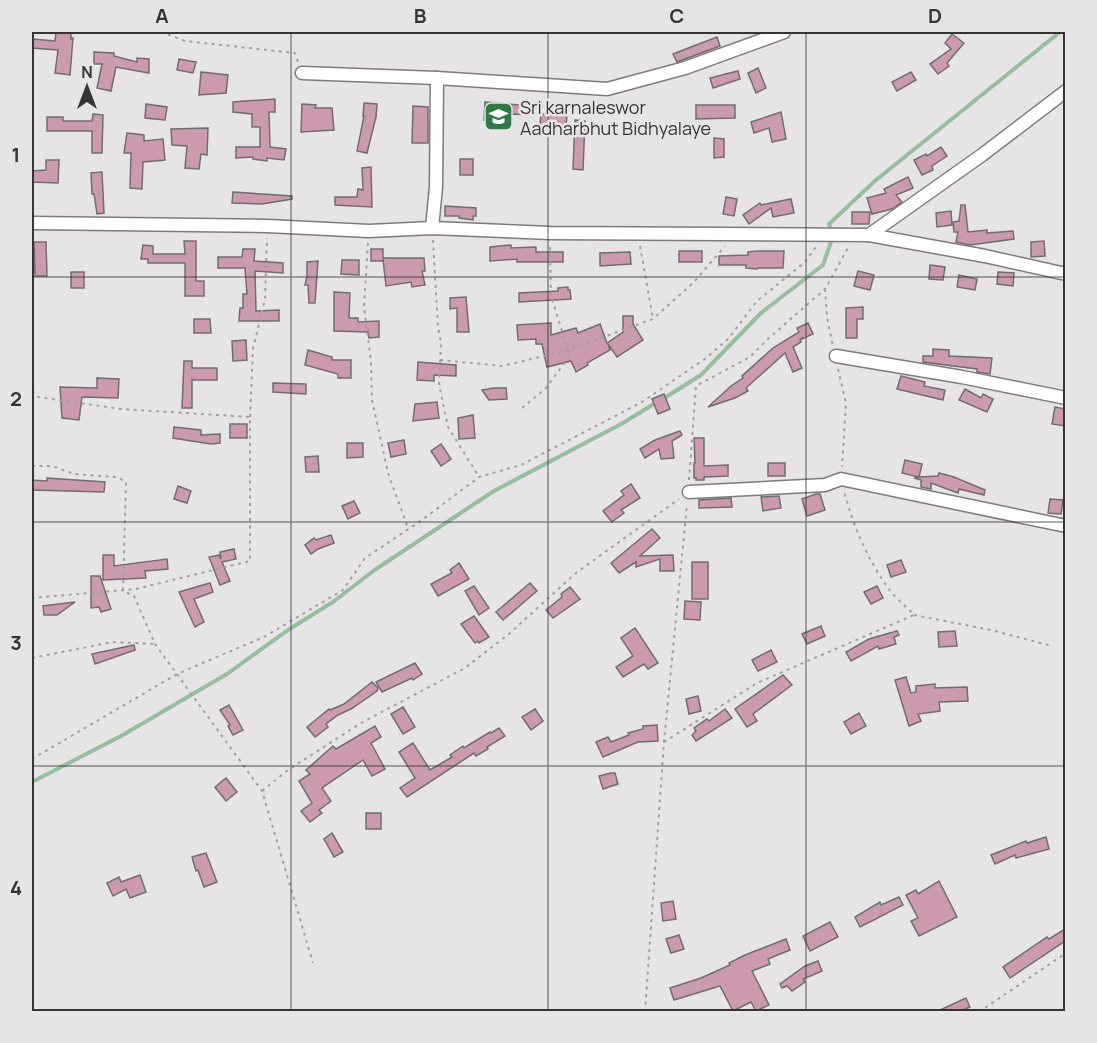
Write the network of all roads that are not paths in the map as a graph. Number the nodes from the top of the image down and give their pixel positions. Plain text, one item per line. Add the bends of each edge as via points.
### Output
1 (784, 32) edge
2 (302, 73) road end
3 (437, 78) junction
4 (1065, 91) edge
5 (32, 223) edge
6 (432, 228) junction
7 (869, 235) junction
8 (1065, 274) edge
9 (836, 356) road end
10 (1065, 398) edge
11 (689, 492) road end
12 (1065, 526) edge

1 - 3 street via 685,68 607,89
2 - 3 street
3 - 6 street
4 - 7 street
5 - 6 street via 369,231
6 - 7 street via 550,233
7 - 8 street
9 - 10 street
11 - 12 street via 825,485 841,479

